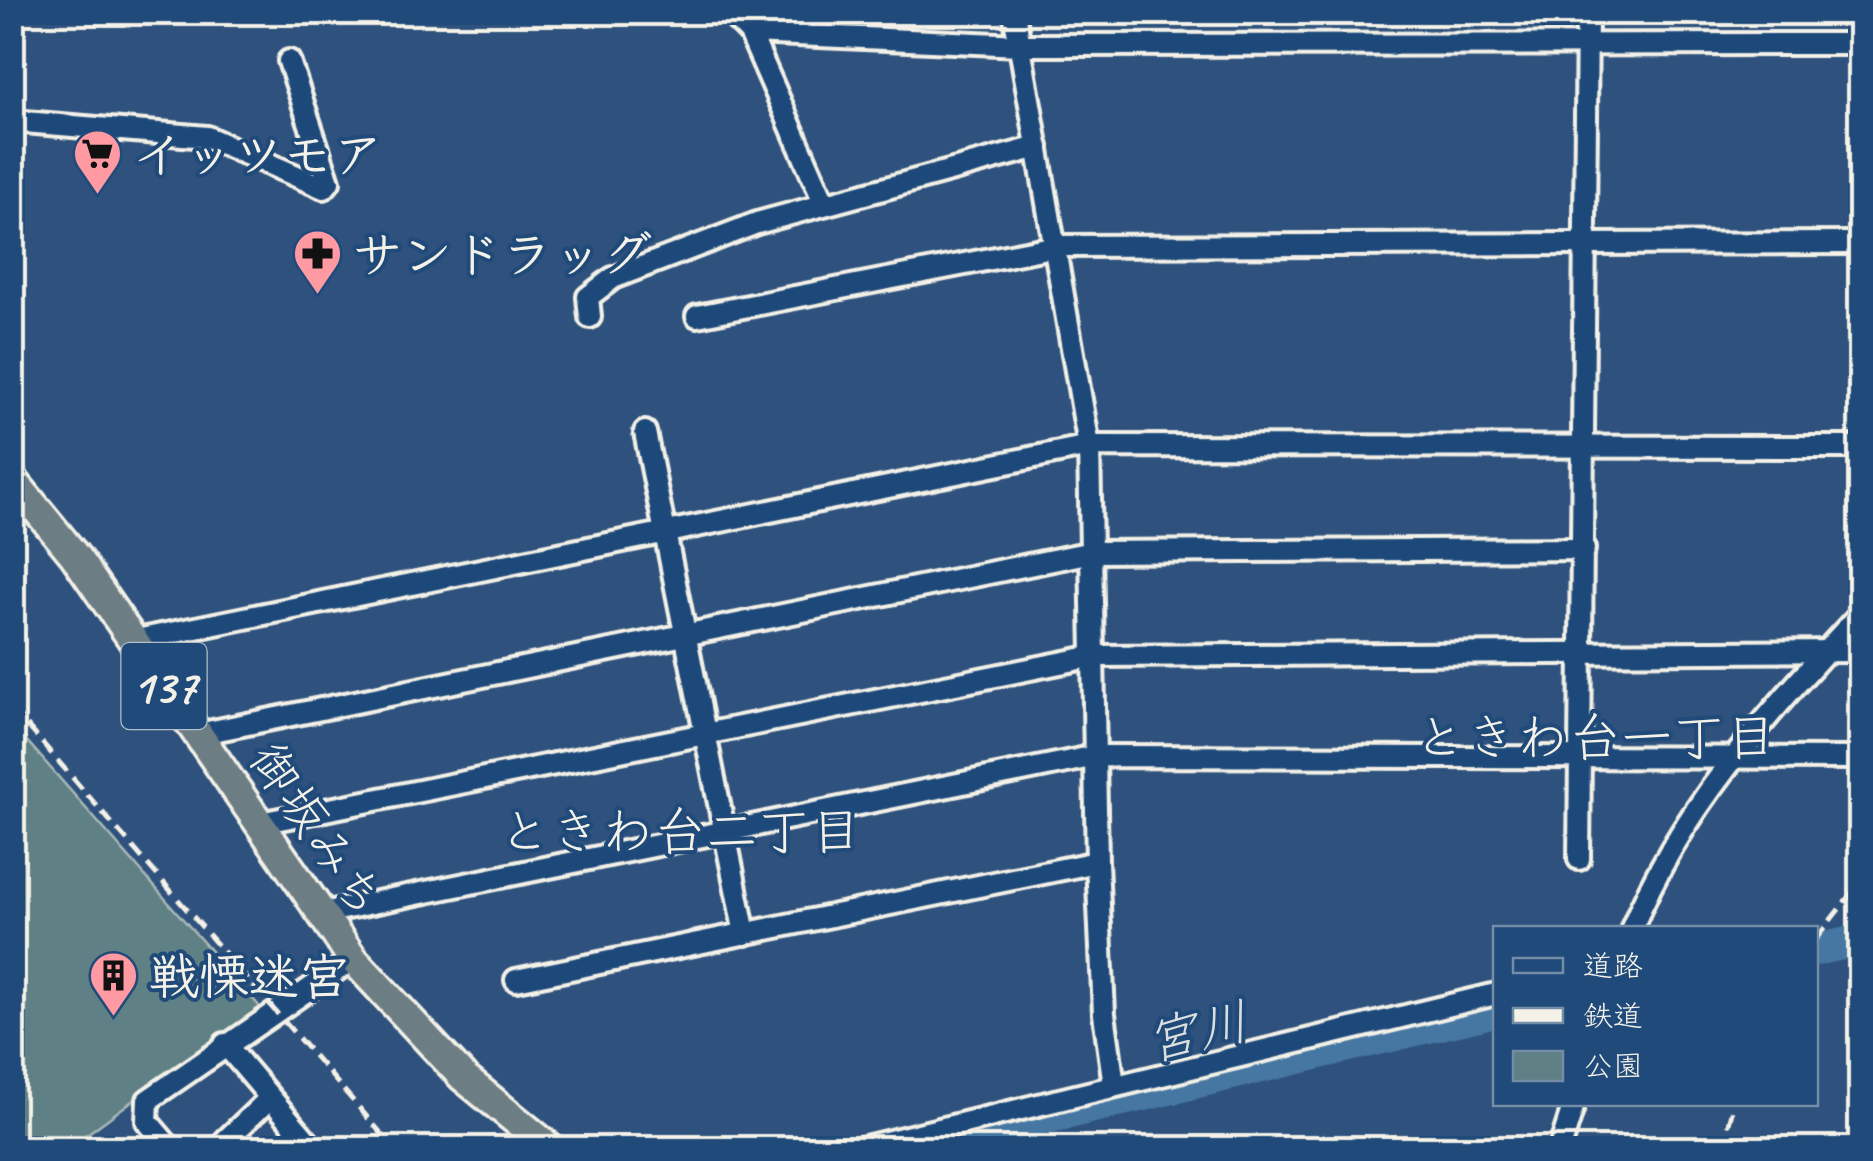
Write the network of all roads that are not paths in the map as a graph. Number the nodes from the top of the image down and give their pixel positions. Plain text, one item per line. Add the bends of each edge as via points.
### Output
1 (740, 12) edge
2 (1014, 12) edge
3 (1587, 12) edge
4 (750, 32) junction
5 (1587, 42) junction
6 (1860, 44) edge
7 (1021, 45) junction
8 (289, 61) dead end
9 (12, 121) edge
10 (1038, 148) junction
11 (824, 202) junction
12 (1585, 243) junction
13 (1860, 244) edge
14 (1057, 246) junction
15 (697, 316) dead end
16 (590, 317) dead end
17 (645, 432) dead end
18 (1090, 446) junction
19 (1584, 446) junction
20 (1860, 447) edge
21 (12, 479) edge
22 (665, 532) junction
23 (1584, 549) junction
24 (1092, 552) junction
25 (1860, 614) edge
26 (687, 635) junction
27 (132, 641) junction
28 (1826, 651) junction
29 (1860, 651) edge
30 (1581, 652) junction
31 (1095, 656) junction
32 (706, 731) junction
33 (198, 734) junction
34 (1579, 755) junction
35 (1096, 756) junction
36 (1732, 757) junction
37 (1860, 758) edge
38 (260, 823) junction
39 (728, 834) junction
40 (1579, 859) dead end
41 (1096, 862) junction
42 (322, 914) junction
43 (1633, 926) edge
44 (745, 934) junction
45 (353, 960) junction
46 (516, 980) dead end
47 (1493, 995) edge
48 (224, 1044) junction
49 (1114, 1085) junction
50 (269, 1099) junction
51 (1573, 1106) edge
52 (170, 1148) edge
53 (234, 1148) edge
54 (313, 1148) edge
55 (550, 1148) edge
56 (861, 1148) edge
57 (1560, 1148) edge

1 - 4 street via 737,20
2 - 7 street
3 - 5 street
4 - 7 street
4 - 11 street
5 - 6 street
5 - 7 street
5 - 12 street
7 - 10 street
8 - 9 street via 329,182 324,188 207,137
10 - 11 street
10 - 14 street
11 - 16 street via 614,278 588,298
12 - 13 street
12 - 14 street
12 - 19 street
14 - 15 street
14 - 18 street
17 - 22 street
18 - 19 street
18 - 22 street
18 - 24 street
19 - 20 street
19 - 23 street
21 - 27 highway, 御坂みち / 137
22 - 26 street
22 - 27 street
23 - 24 street
23 - 30 street
24 - 26 street
24 - 31 street
25 - 28 street
26 - 32 street
26 - 33 street
27 - 33 highway, 御坂みち / 137
28 - 29 street
28 - 30 street
28 - 36 street
30 - 31 street
30 - 34 street
31 - 32 street
31 - 35 street
32 - 38 street
32 - 39 street
33 - 38 highway, 御坂みち / 137
34 - 35 street
34 - 36 street
34 - 40 street
35 - 39 street
35 - 41 street
36 - 37 street
36 - 43 street via 1664,859
38 - 42 highway, 御坂みち / 137
39 - 42 street
39 - 44 street
41 - 44 street
41 - 49 street
42 - 45 highway, 御坂みち / 137
44 - 46 street
45 - 48 street
45 - 55 highway, 御坂みち / 137 via 442,1057
47 - 49 street
48 - 50 street
48 - 52 street via 148,1100 147,1121
49 - 56 street
50 - 53 street via 226,1140
50 - 54 street
51 - 57 street

